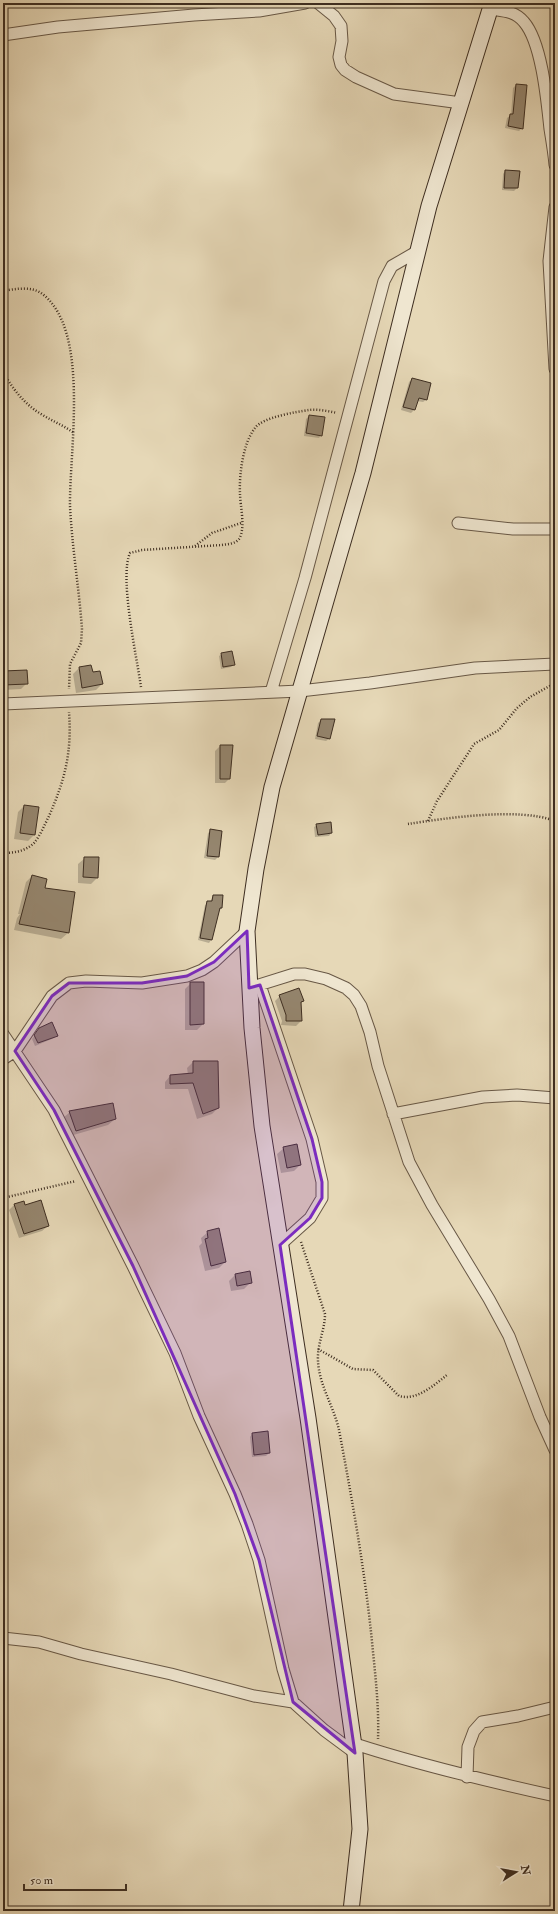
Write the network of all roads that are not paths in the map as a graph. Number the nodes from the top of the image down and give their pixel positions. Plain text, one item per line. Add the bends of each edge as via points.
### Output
1 (305, 3) edge
2 (318, 3) edge
3 (492, 6) edge
4 (3, 35) edge
5 (461, 103) junction
6 (555, 165) edge
7 (555, 207) edge
8 (418, 251) junction
9 (555, 369) edge
10 (458, 523) dead end
11 (555, 529) edge
12 (555, 664) edge
13 (300, 691) junction
14 (271, 692) junction
15 (3, 704) edge
16 (247, 931) junction
17 (255, 986) junction
18 (3, 1034) edge
19 (15, 1051) junction
20 (3, 1059) edge
21 (555, 1098) edge
22 (393, 1114) junction
23 (280, 1245) junction
24 (555, 1450) edge
25 (3, 1638) edge
26 (293, 1702) junction
27 (555, 1707) edge
28 (354, 1748) junction
29 (467, 1777) junction
30 (555, 1796) edge
31 (351, 1911) edge

1 - 4 street via 259,11 58,27
2 - 5 street via 334,16 341,26 339,57 345,70 394,94
3 - 5 main road
3 - 6 street via 510,11 524,22 537,48 544,80
5 - 8 main road
7 - 9 street via 549,261
8 - 13 main road via 363,473
8 - 14 street via 392,266 384,281 306,578
10 - 11 street via 513,529
12 - 13 street via 475,668
13 - 14 street
13 - 16 main road via 272,788
14 - 15 street
16 - 17 main road
16 - 19 street via 214,962 188,976 142,983 69,983 52,996
17 - 22 street via 294,974 305,974 326,979 346,988 354,995 361,1006 370,1032
17 - 23 main road via 262,1126
17 - 23 street via 312,1139 322,1182 322,1198 310,1218
18 - 19 street
19 - 20 street
19 - 26 street via 54,1110 175,1353 199,1416 245,1518 259,1560 283,1669
21 - 22 street via 483,1096
22 - 24 street via 409,1162 509,1336
23 - 28 main road via 308,1418
25 - 26 street via 40,1642 254,1696
26 - 28 street via 324,1730
27 - 29 street via 482,1722 474,1731 468,1746
28 - 29 street via 378,1752
28 - 31 main road via 360,1829
29 - 30 street

